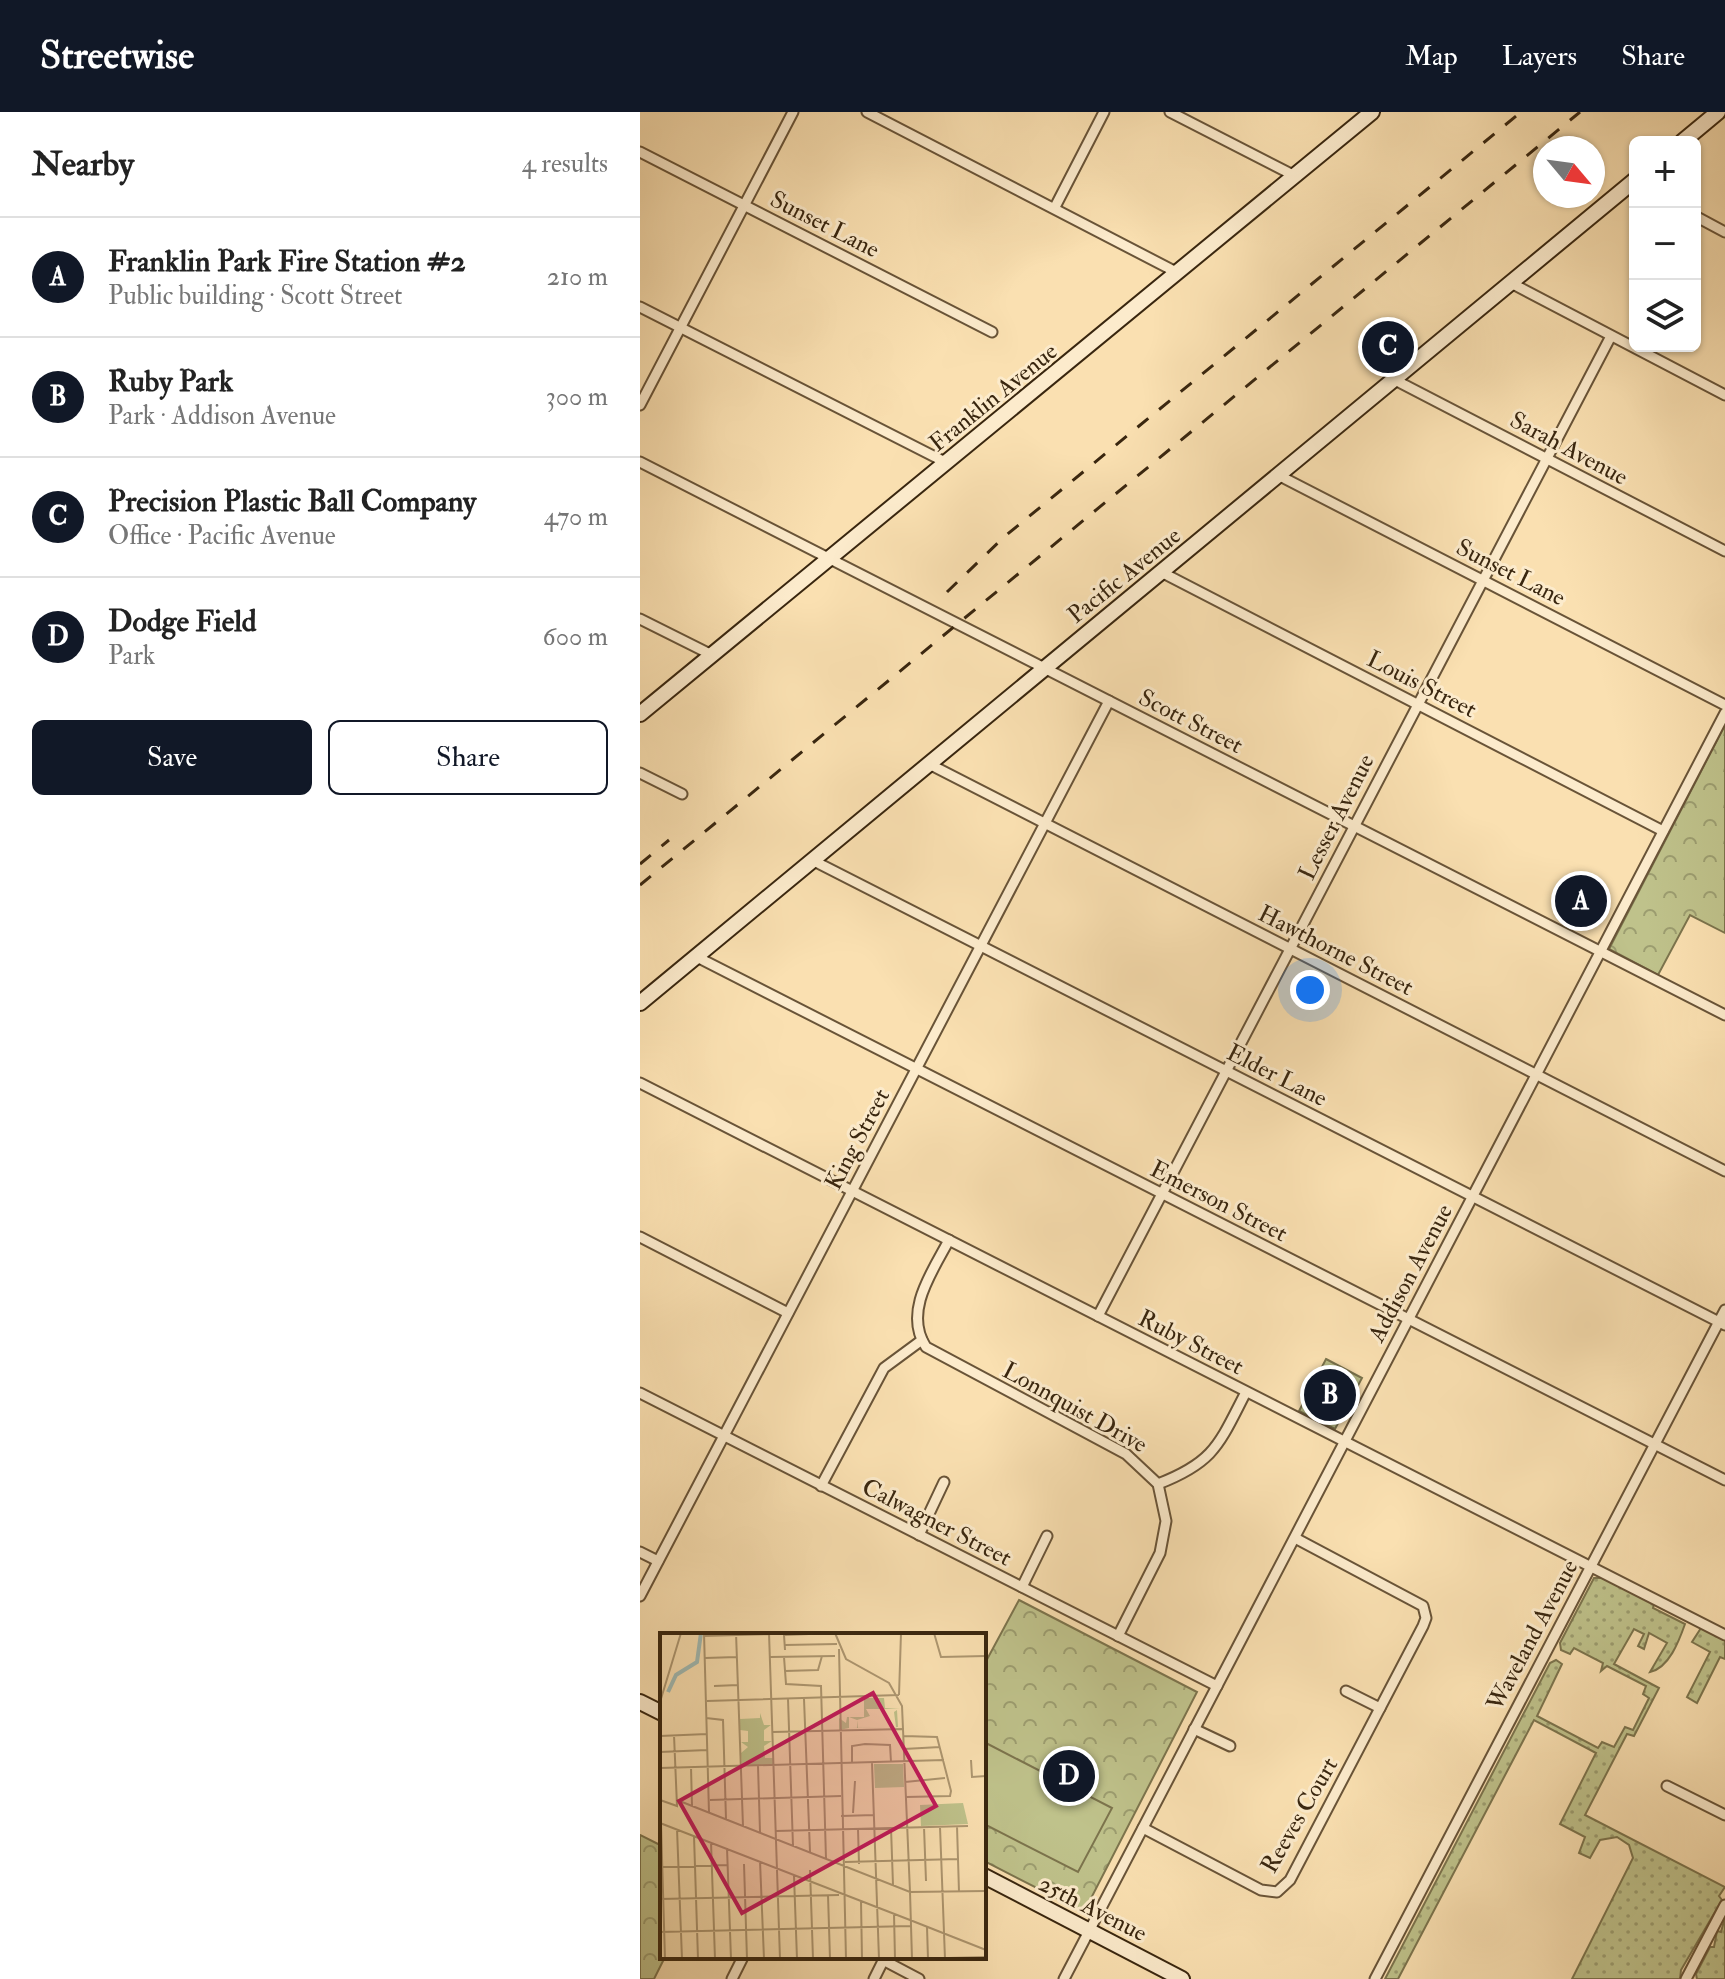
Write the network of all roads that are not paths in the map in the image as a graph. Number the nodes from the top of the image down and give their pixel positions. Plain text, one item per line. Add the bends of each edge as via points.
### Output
1 (793, 112) edge
2 (867, 112) edge
3 (1104, 112) edge
4 (1170, 112) edge
5 (1372, 112) edge
6 (1718, 112) edge
7 (1689, 136) edge
8 (640, 152) edge
9 (1295, 176) junction
10 (1629, 187) edge
11 (744, 205) junction
12 (1055, 207) junction
13 (1701, 219) edge
14 (1725, 232) edge
15 (1178, 273) junction
16 (1511, 283) junction
17 (640, 307) edge
18 (681, 327) junction
19 (992, 332) dead end
20 (1611, 336) junction
21 (1395, 380) junction
22 (1725, 395) edge
23 (640, 405) edge
24 (1546, 460) junction
25 (640, 462) edge
26 (948, 463) junction
27 (1278, 475) junction
28 (1725, 551) edge
29 (829, 558) junction
30 (1163, 573) junction
31 (1483, 580) junction
32 (640, 619) edge
33 (712, 655) junction
34 (1045, 669) junction
35 (1109, 701) junction
36 (1417, 704) junction
37 (1725, 705) edge
38 (1725, 713) edge
39 (640, 714) edge
40 (929, 764) junction
41 (640, 773) edge
42 (682, 794) dead end
43 (1045, 824) junction
44 (1354, 826) junction
45 (1663, 831) junction
46 (812, 860) junction
47 (980, 946) junction
48 (1291, 949) junction
49 (1600, 952) junction
50 (695, 956) junction
51 (640, 1003) edge
52 (1725, 1015) edge
53 (916, 1069) junction
54 (1227, 1072) junction
55 (1536, 1075) junction
56 (640, 1083) edge
57 (1725, 1171) edge
58 (853, 1191) junction
59 (1162, 1195) junction
60 (1472, 1197) junction
61 (640, 1237) edge
62 (949, 1240) junction
63 (1725, 1310) edge
64 (788, 1313) junction
65 (1098, 1316) junction
66 (1408, 1320) junction
67 (1722, 1324) edge
68 (922, 1340) junction
69 (1246, 1392) junction
70 (640, 1393) edge
71 (724, 1436) junction
72 (1344, 1442) junction
73 (1654, 1444) junction
74 (1725, 1480) edge
75 (944, 1482) dead end
76 (1158, 1484) junction
77 (821, 1486) junction
78 (919, 1535) junction
79 (1047, 1536) dead end
80 (1295, 1538) junction
81 (640, 1552) edge
82 (658, 1561) junction
83 (1591, 1566) junction
84 (1022, 1587) junction
85 (640, 1596) edge
86 (1725, 1635) edge
87 (1118, 1636) junction
88 (1217, 1686) junction
89 (1346, 1691) dead end
90 (640, 1702) edge
91 (1380, 1708) junction
92 (660, 1712) edge
93 (1194, 1729) junction
94 (1230, 1746) dead end
95 (1667, 1786) dead end
96 (1725, 1815) edge
97 (1143, 1828) junction
98 (986, 1877) edge
99 (1725, 1905) edge
100 (1089, 1931) junction
101 (742, 1959) edge
102 (884, 1959) edge
103 (732, 1979) edge
104 (874, 1979) edge
105 (919, 1979) edge
106 (1064, 1979) edge
107 (1182, 1979) edge
108 (1375, 1979) edge
109 (1686, 1979) edge

1 - 11 street
2 - 12 street
3 - 12 street
4 - 9 street
5 - 9 street, Franklin Avenue
6 - 7 street
8 - 11 street, Sunset Lane
9 - 15 street, Franklin Avenue
10 - 16 street, Pacific Avenue
11 - 18 street
11 - 19 street, Sunset Lane
12 - 15 street
13 - 14 street
15 - 26 street, Franklin Avenue
16 - 20 street
16 - 21 street, Pacific Avenue
17 - 18 street
18 - 23 street
18 - 26 street
20 - 22 street
20 - 24 street, Lesser Avenue
21 - 24 street, Sarah Avenue
21 - 27 street, Pacific Avenue
24 - 28 street, Sarah Avenue
24 - 31 street, Lesser Avenue
25 - 29 street, Scott Street
26 - 29 street, Franklin Avenue
27 - 30 street, Pacific Avenue
27 - 31 street, Sunset Lane
29 - 33 street, Franklin Avenue
29 - 34 street, Scott Street
30 - 34 street, Pacific Avenue
30 - 36 street, Louis Street
31 - 36 street, Lesser Avenue
31 - 37 street, Sunset Lane
32 - 33 street
33 - 39 street, Franklin Avenue
34 - 35 street, Scott Street
34 - 40 street, Pacific Avenue
35 - 43 street, King Street
35 - 44 street, Scott Street
36 - 44 street, Lesser Avenue
36 - 45 street, Louis Street
38 - 45 street, Addison Avenue
40 - 43 street, Hawthorne Street
40 - 46 street, Pacific Avenue
41 - 42 street
43 - 47 street, King Street
43 - 48 street, Hawthorne Street
44 - 48 street, Lesser Avenue
44 - 49 street, Scott Street
45 - 49 street, Addison Avenue
46 - 47 street, Elder Lane
46 - 50 street, Pacific Avenue
47 - 53 street, King Street
47 - 54 street, Elder Lane
48 - 54 street, Lesser Avenue
48 - 55 street, Hawthorne Street
49 - 52 street, Scott Street
49 - 55 street, Addison Avenue
50 - 51 street, Pacific Avenue
50 - 53 street, Emerson Street
53 - 58 street, King Street
53 - 59 street, Emerson Street
54 - 59 street, Lesser Avenue
54 - 60 street, Elder Lane
55 - 57 street, Hawthorne Street
55 - 60 street, Addison Avenue
56 - 58 street, Ruby Street
58 - 62 street, Ruby Street
58 - 64 street, King Street
59 - 65 street, Lesser Avenue
59 - 66 street, Emerson Street
60 - 66 street, Addison Avenue
60 - 67 street, Elder Lane
61 - 64 street
62 - 65 street, Ruby Street
62 - 68 street via 919,1300
63 - 67 street, Waveland Avenue
64 - 71 street, King Street
65 - 69 street, Ruby Street
66 - 72 street, Addison Avenue
66 - 73 street, Emerson Street
67 - 73 street, Waveland Avenue
68 - 76 street, Lonnquist Drive via 935,1353 1126,1454
68 - 77 street via 884,1368
69 - 72 street, Ruby Street
69 - 76 street via 1212,1453 1192,1470
70 - 71 street, Calwagner Street
71 - 77 street, Calwagner Street
71 - 82 street, King Street
72 - 80 street, Addison Avenue
72 - 83 street, Ruby Street
73 - 74 street, Emerson Street
73 - 83 street, Waveland Avenue
75 - 78 street
76 - 87 street, Lonnquist Drive via 1166,1521 1160,1553
77 - 78 street, Calwagner Street
78 - 84 street, Calwagner Street
79 - 84 street
80 - 88 street, Addison Avenue
80 - 91 street, Reeves Court via 1423,1606 1423,1626
81 - 82 street
82 - 85 street, King Street
83 - 86 street, Ruby Street
83 - 108 street, Waveland Avenue
84 - 87 street, Calwagner Street
87 - 88 street, Calwagner Street
88 - 93 street, Addison Avenue
89 - 91 street
90 - 92 street
91 - 97 street, Reeves Court via 1290,1880 1277,1892 1261,1890
93 - 94 street
93 - 97 street, Addison Avenue
95 - 96 street
97 - 100 street, Addison Avenue
98 - 100 street, 25th Avenue
99 - 109 street
100 - 106 street, Addison Avenue
100 - 107 street, 25th Avenue
101 - 103 street
102 - 104 street
102 - 105 street

